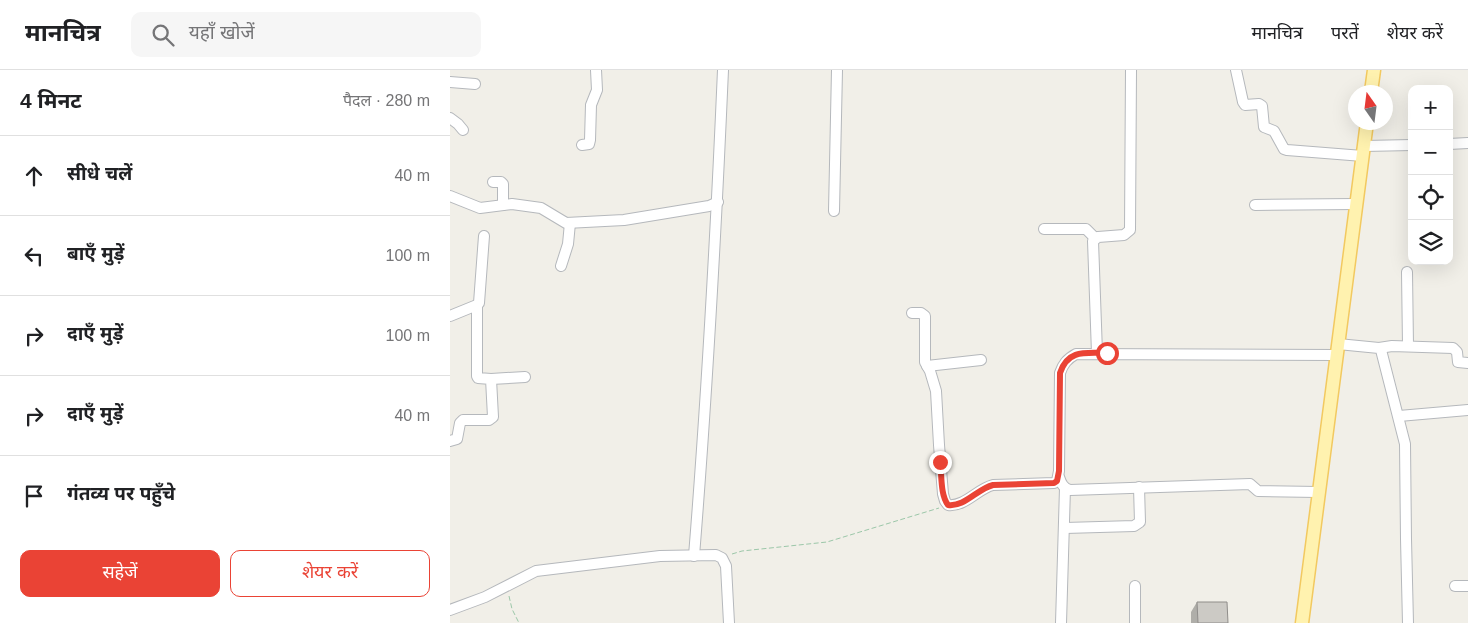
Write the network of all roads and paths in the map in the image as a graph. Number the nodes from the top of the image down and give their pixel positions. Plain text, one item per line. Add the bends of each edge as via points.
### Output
1 (596, 70) edge
2 (723, 70) edge
3 (837, 70) edge
4 (1131, 70) edge
5 (1236, 70) edge
6 (1374, 70) edge
7 (450, 82) edge
8 (475, 84) dead end
9 (1372, 85) edge
10 (450, 118) edge
11 (463, 130) dead end
12 (1366, 130) edge
13 (1468, 143) edge
14 (582, 144) dead end
15 (1453, 144) edge
16 (1408, 145) edge
17 (1363, 151) junction
18 (493, 182) dead end
19 (450, 196) edge
20 (718, 202) junction
21 (1356, 204) junction
22 (503, 205) junction
23 (1255, 205) dead end
24 (834, 211) dead end
25 (570, 223) junction
26 (1044, 229) dead end
27 (484, 236) dead end
28 (1094, 238) junction
29 (561, 266) dead end
30 (1407, 272) dead end
31 (478, 305) junction
32 (912, 313) dead end
33 (450, 316) edge
34 (1408, 346) junction
35 (1379, 348) junction
36 (1337, 350) junction
37 (1097, 353) junction
38 (981, 360) dead end
39 (1468, 363) edge
40 (927, 366) junction
41 (525, 376) dead end
42 (491, 379) junction
43 (1468, 410) edge
44 (1399, 416) junction
45 (450, 441) edge
46 (1058, 477) junction
47 (1139, 487) junction
48 (1065, 488) junction
49 (1318, 492) junction
50 (948, 505) junction
51 (1065, 528) junction
52 (694, 556) junction
53 (725, 562) junction
54 (507, 586) junction
55 (1135, 586) dead end
56 (1455, 586) dead end
57 (1468, 586) edge
58 (450, 610) edge
59 (519, 623) edge
60 (729, 623) edge
61 (1061, 623) edge
62 (1135, 623) edge
63 (1302, 623) edge
64 (1408, 623) edge

1 - 14 street via 597,90 591,105 590,142
2 - 20 street
3 - 24 street
4 - 28 street via 1130,230 1124,235
5 - 17 street via 1243,102 1245,105 1262,106 1264,128 1274,131 1284,149
6 - 9 main road
7 - 8 street
10 - 11 street
12 - 17 main road
13 - 15 street
16 - 17 street
17 - 21 main road
18 - 22 street via 503,184
19 - 22 street via 480,208
20 - 25 street via 624,220
20 - 52 street
21 - 23 street
21 - 36 main road
22 - 25 street via 541,208
25 - 29 street
26 - 28 street via 1086,229
27 - 31 street
28 - 37 street
30 - 34 street
31 - 33 street
31 - 42 street via 477,376
32 - 40 street via 925,316
34 - 35 street
34 - 39 street via 1453,348 1458,362
35 - 36 street
35 - 44 street
36 - 37 street
36 - 49 main road
37 - 46 street via 1076,354 1062,366
38 - 40 street
40 - 50 street via 936,391 944,494
41 - 42 street
42 - 45 street via 492,419 463,420 457,439
43 - 44 street
44 - 64 street via 1405,444
46 - 48 street
46 - 50 street via 1054,483 993,485 960,504
47 - 48 street
47 - 49 street via 1250,484 1258,491
47 - 51 street via 1138,525
48 - 51 street
49 - 63 main road
50 - 53 path via 827,542 742,551 729,556
51 - 61 street
52 - 53 street via 716,556
52 - 54 street via 660,556 547,569 528,574
53 - 60 street
54 - 58 street
54 - 59 path
55 - 62 street
56 - 57 street

